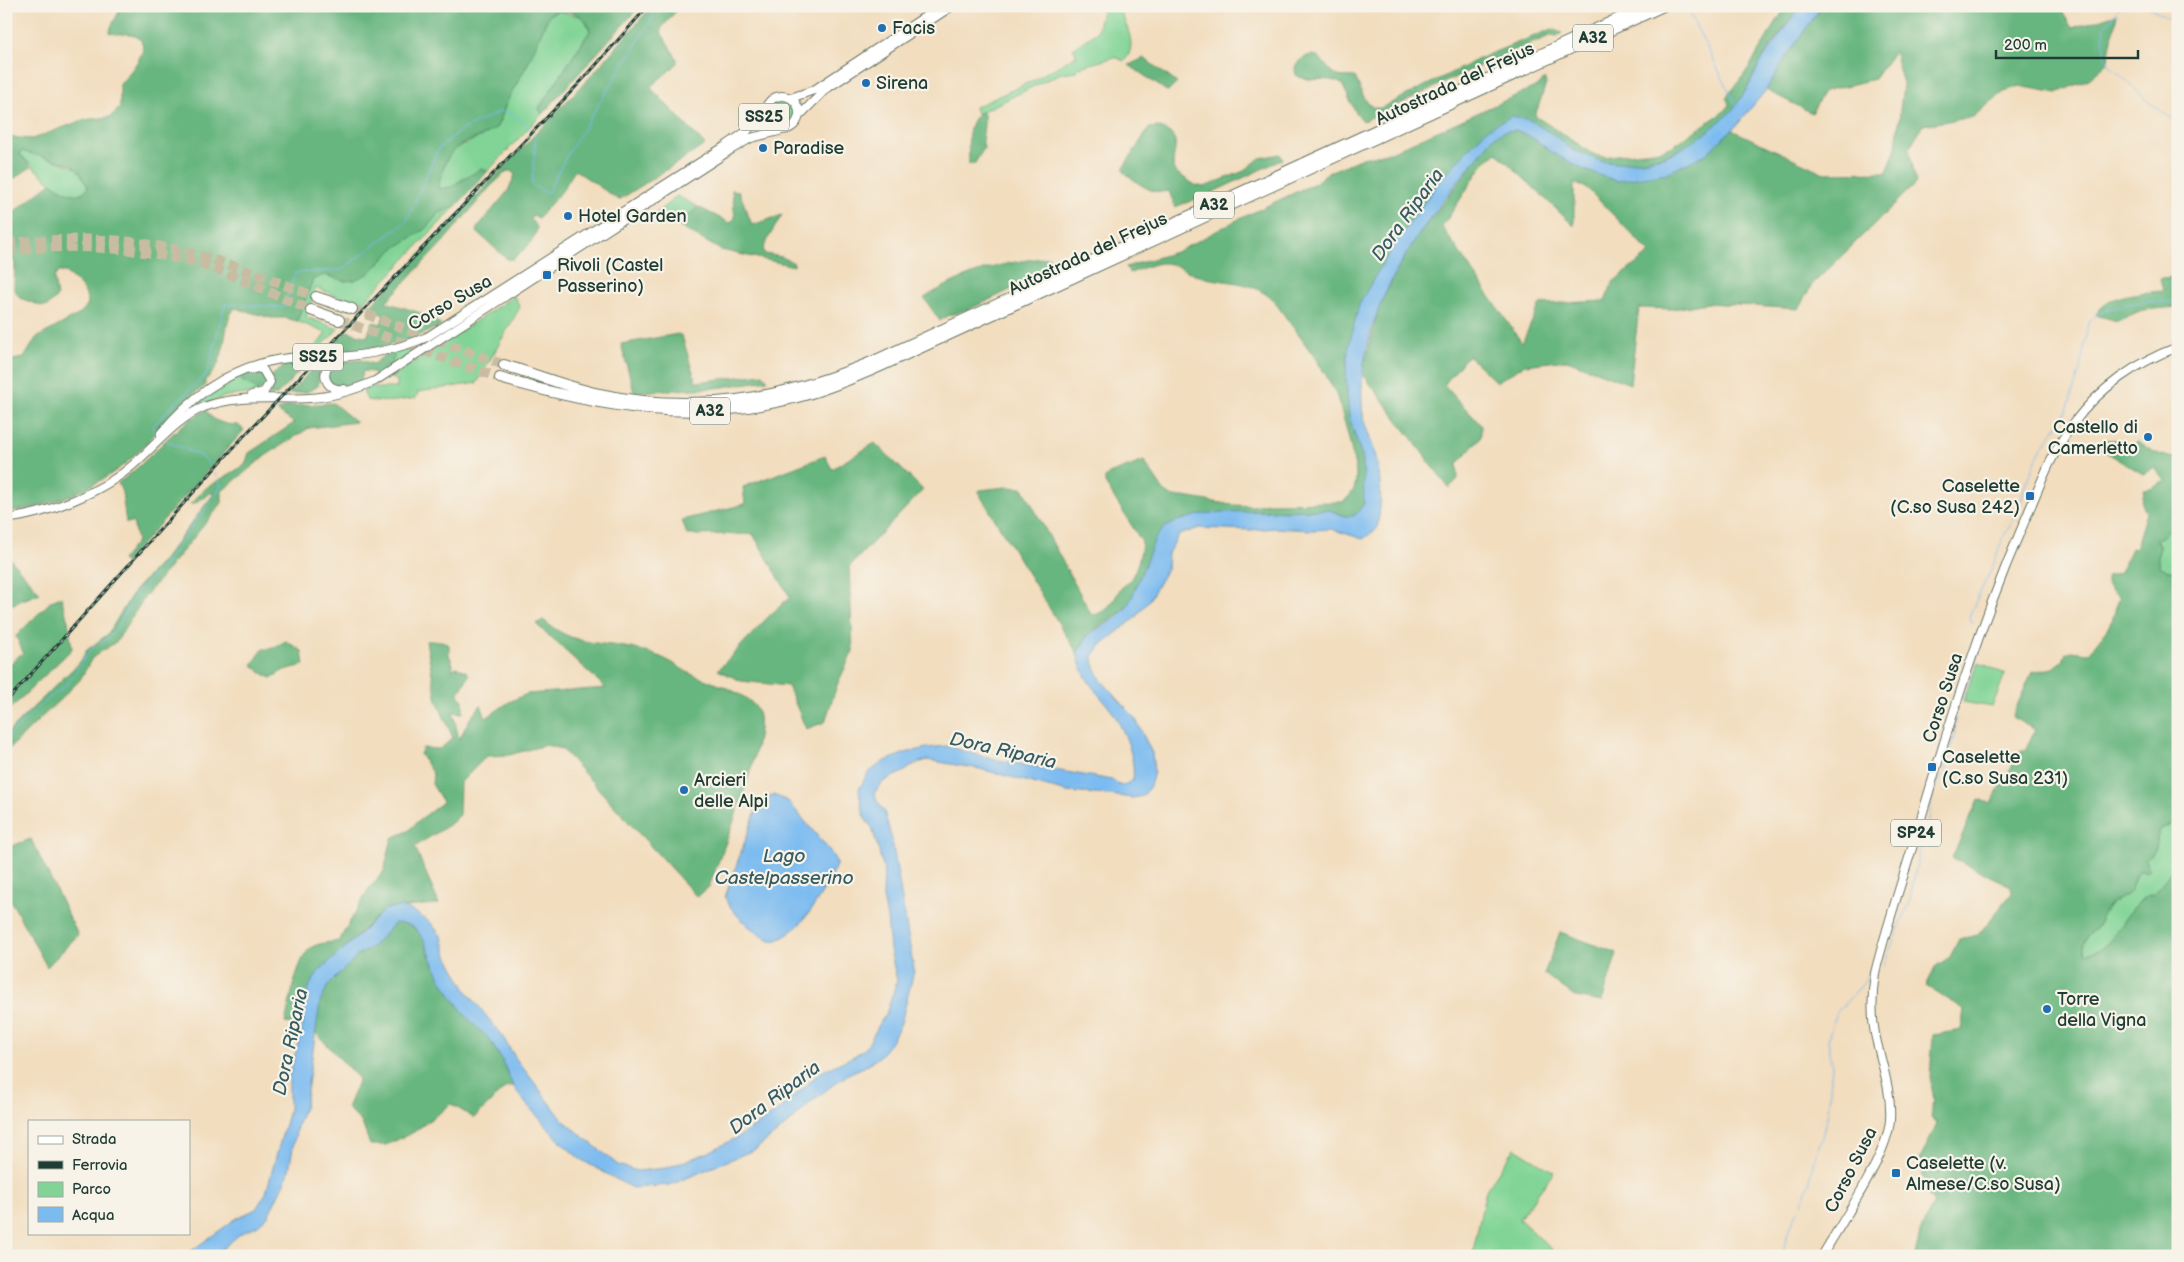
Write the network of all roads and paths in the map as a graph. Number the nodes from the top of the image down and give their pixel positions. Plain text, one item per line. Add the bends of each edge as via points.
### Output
1 (941, 6) edge
2 (952, 6) edge
3 (1646, 6) edge
4 (1664, 6) edge
5 (1522, 67) junction
6 (791, 98) junction
7 (764, 112) junction
8 (799, 116) junction
9 (779, 131) junction
10 (740, 140) junction
11 (316, 296) tunnel mouth
12 (352, 309) tunnel mouth
13 (311, 310) tunnel mouth
14 (339, 320) tunnel mouth
15 (2178, 347) edge
16 (372, 353) junction
17 (504, 365) tunnel mouth
18 (500, 378) tunnel mouth
19 (222, 380) junction
20 (366, 385) junction
21 (219, 402) junction
22 (141, 458) junction
23 (6, 519) edge
24 (1822, 1256) edge

1 - 6 main road, SS25 via 814,90
2 - 8 main road, SS25 via 826,89
3 - 5 highway, Autostrada del Frejus / A32
4 - 5 highway, Autostrada del Frejus / A32
5 - 17 highway, Autostrada del Frejus / A32 via 891,354 817,383 764,397 679,404 594,392
5 - 18 highway, Autostrada del Frejus / A32 via 883,365 802,396 743,408 662,411 584,400
6 - 7 main road, SS25 via 773,98
6 - 8 main road, SS25 via 797,105
7 - 9 main road, SS25 via 769,126
7 - 10 main road, SS25
8 - 9 main road, SS25 via 790,129
9 - 10 main road, SS25
10 - 16 main road, Corso Susa / SS25 via 439,330 416,342
10 - 20 main road, Corso Susa / SS25 via 398,368
11 - 12 highway
13 - 14 highway
15 - 24 main road, Corso Susa / SP24 via 2145,362 2110,385 2072,425 2055,454 1997,587 1954,706 1876,973 1875,1033 1888,1087 1890,1127 1876,1162
16 - 19 main road, Corso Susa / SS25 via 278,360 252,366
16 - 20 main road via 332,362 325,372 327,383 335,389
19 - 21 main road via 257,368 265,372 270,382 267,390 260,394
19 - 22 main road, Corso Susa / SS25 via 193,400 167,425
20 - 21 main road, Corso Susa / SS25 via 321,397
21 - 22 main road, Corso Susa / SS25 via 187,416
22 - 23 main road, Corso Susa / SS25 via 111,480 60,506 38,514

